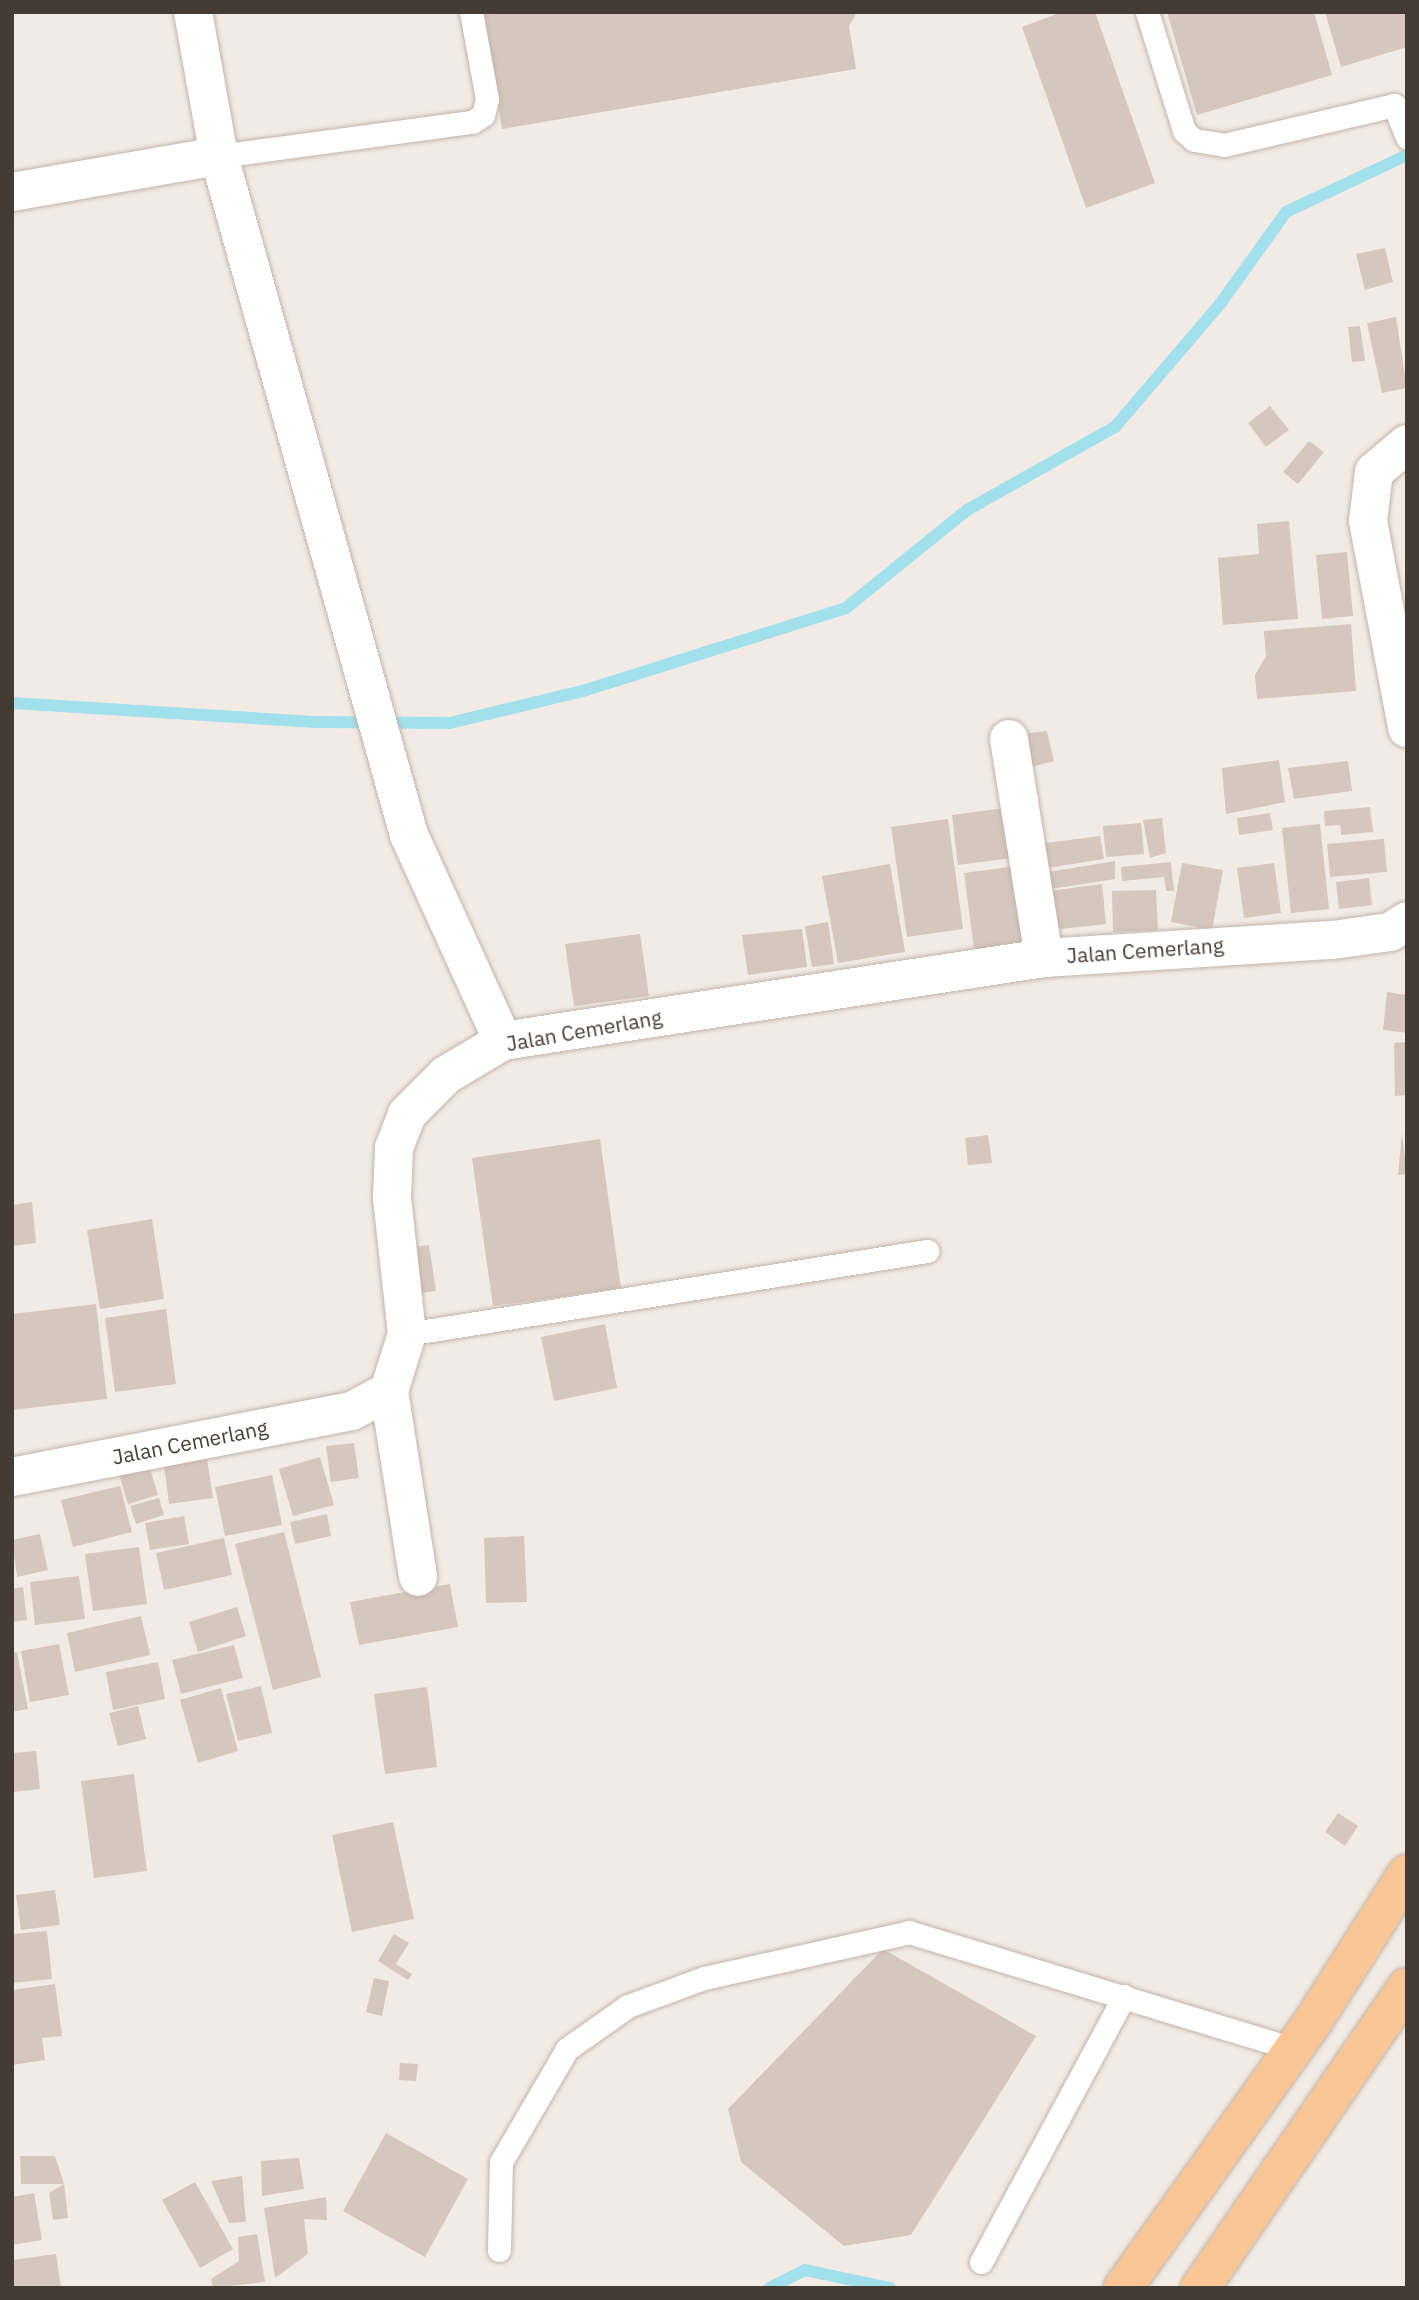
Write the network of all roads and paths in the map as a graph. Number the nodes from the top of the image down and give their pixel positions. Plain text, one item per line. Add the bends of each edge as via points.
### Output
1 (193, 12) edge
2 (471, 12) edge
3 (1147, 12) edge
4 (1400, 103) edge
5 (1407, 137) edge
6 (219, 156) junction
7 (12, 192) edge
8 (1407, 444) edge
9 (1407, 728) edge
10 (1009, 739) dead end
11 (1407, 921) edge
12 (1044, 958) junction
13 (503, 1041) junction
14 (927, 1251) dead end
15 (407, 1334) junction
16 (389, 1391) junction
17 (12, 1478) edge
18 (418, 1577) dead end
19 (1407, 1874) edge
20 (1407, 1987) edge
21 (1124, 1996) junction
22 (1293, 2049) junction
23 (499, 2249) dead end
24 (981, 2262) dead end
25 (1206, 2280) edge
26 (1123, 2288) edge

1 - 6 street
2 - 6 lane via 487,99 483,115 472,122
3 - 4 lane via 1184,131 1194,140 1224,145
4 - 5 lane
6 - 7 street
6 - 13 street via 409,835
8 - 9 street via 1374,472 1368,521
10 - 12 street
11 - 12 street, Jalan Cemerlang via 1390,932 1333,940
12 - 13 street, Jalan Cemerlang
13 - 15 street, Jalan Cemerlang via 446,1075 416,1105 394,1148 392,1198
14 - 15 lane
15 - 16 street, Jalan Cemerlang
16 - 17 street, Jalan Cemerlang via 352,1411
16 - 18 street
19 - 22 main road
20 - 25 main road
21 - 22 lane
21 - 23 lane via 909,1932 704,1978 628,2006 567,2049 501,2162
21 - 24 lane
22 - 26 main road

